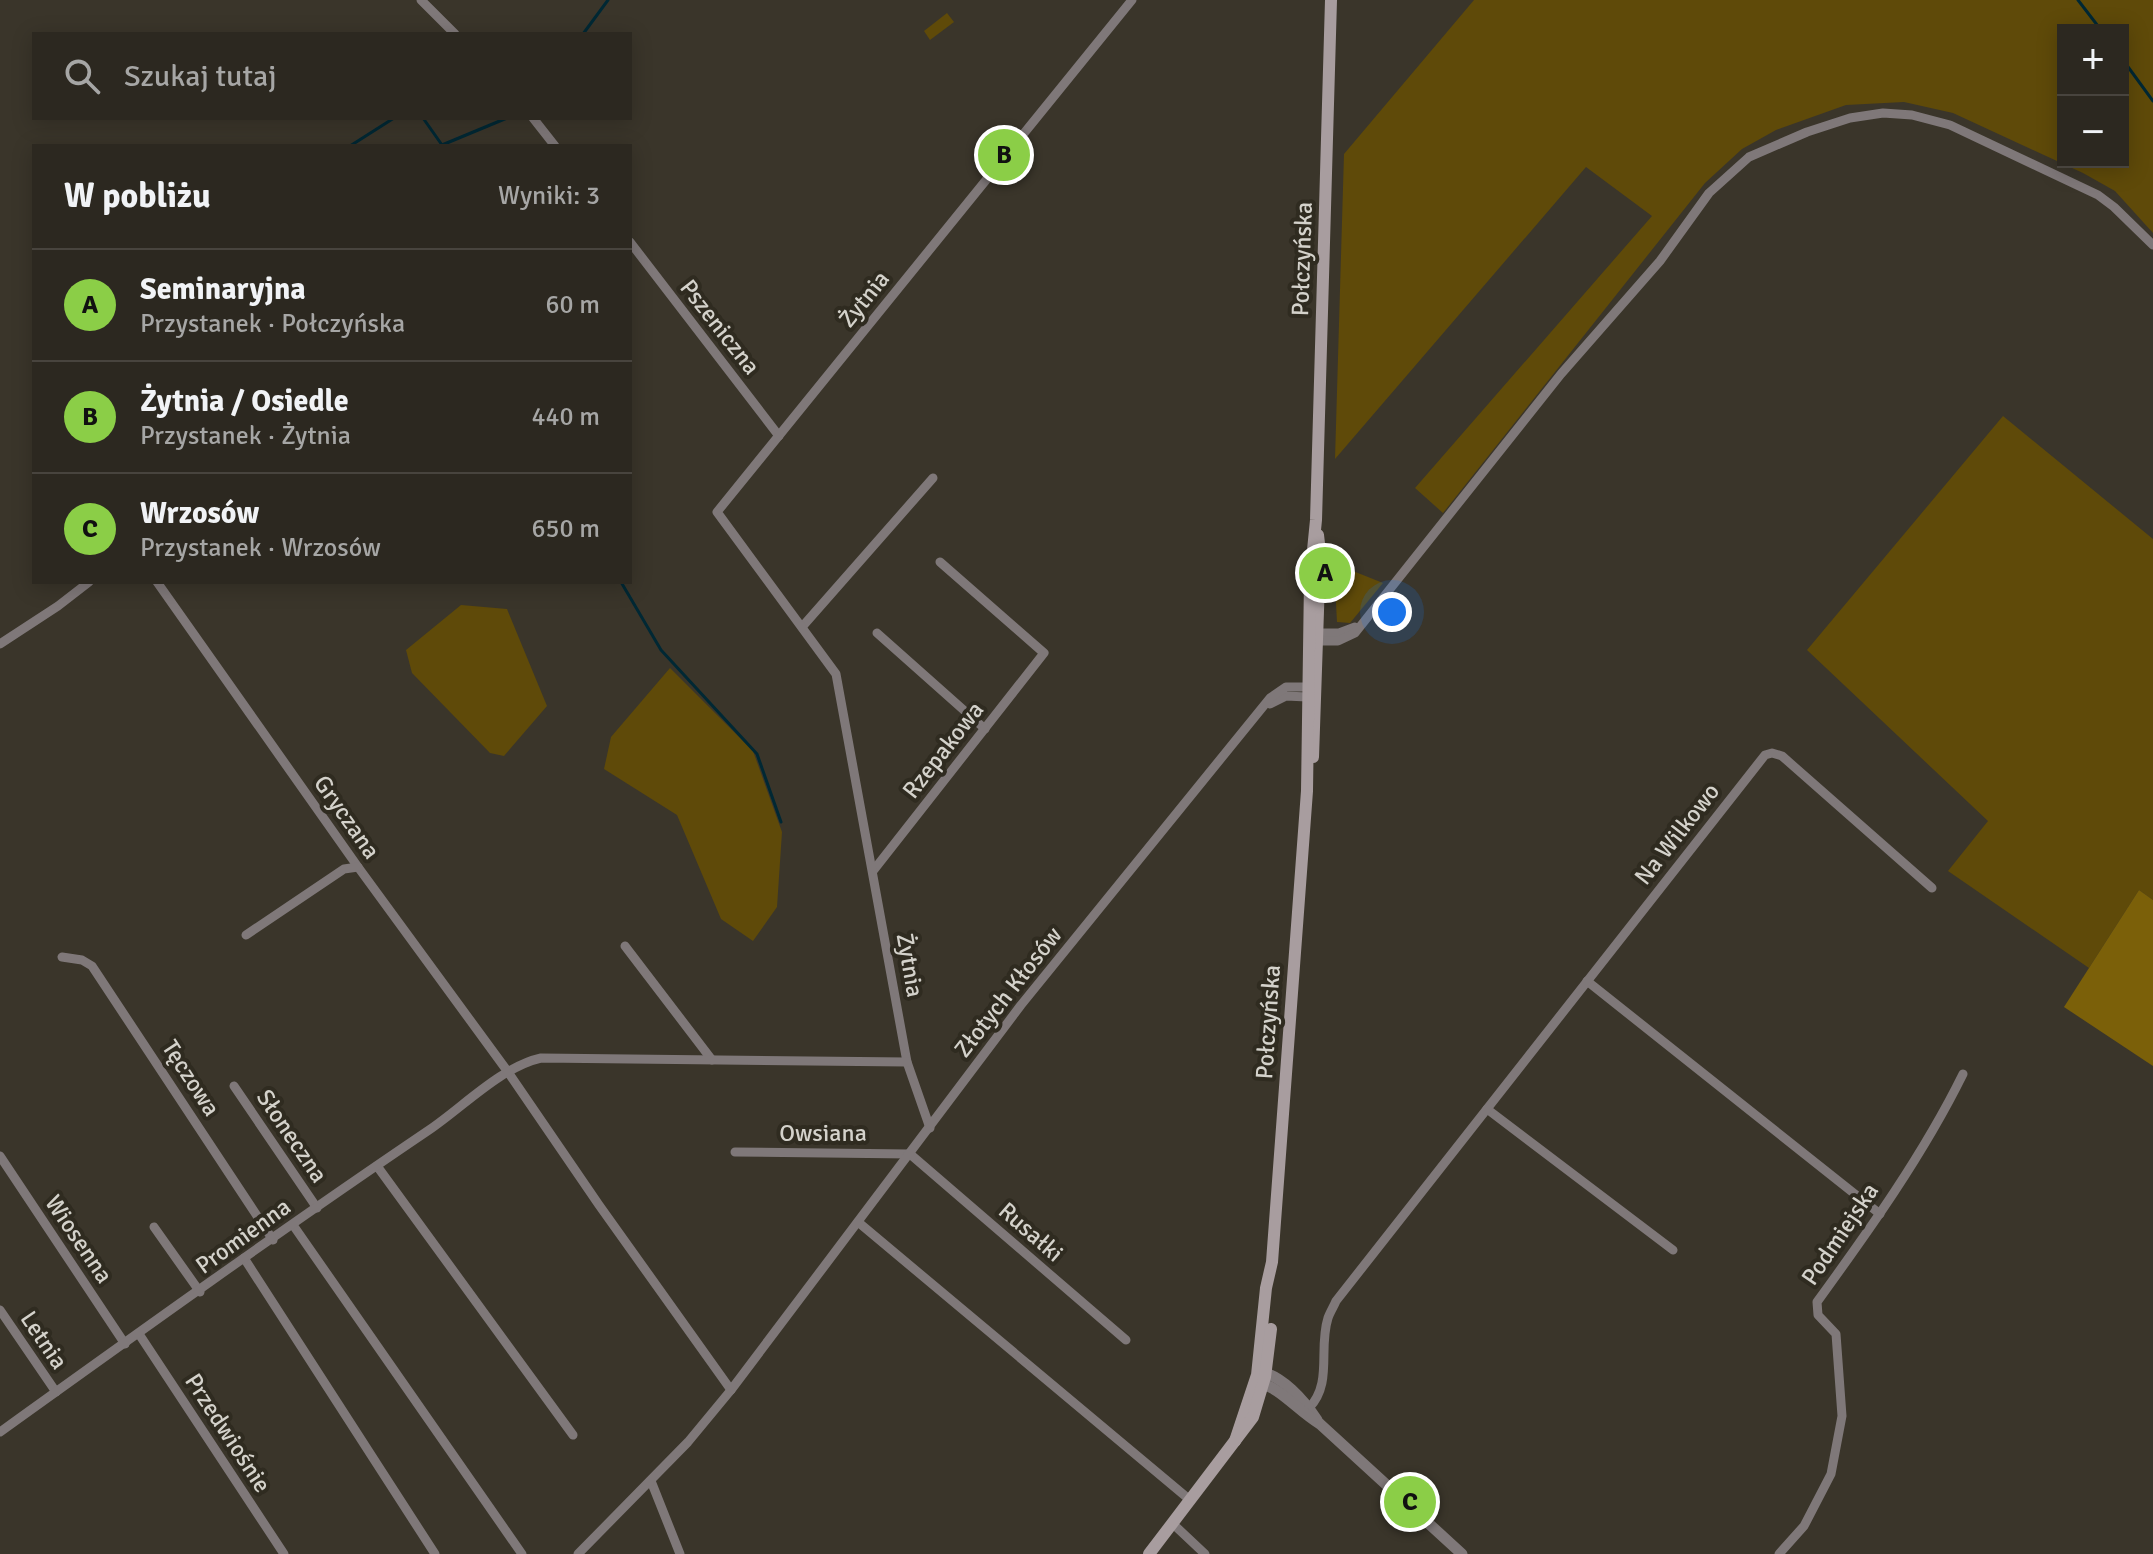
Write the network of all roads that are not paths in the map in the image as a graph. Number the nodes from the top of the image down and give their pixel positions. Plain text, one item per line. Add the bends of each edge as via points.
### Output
1 (421, 0) edge
2 (1132, 0) edge
3 (1331, 0) edge
4 (453, 32) edge
5 (535, 120) edge
6 (553, 144) edge
7 (632, 245) edge
8 (2153, 245) edge
9 (779, 436) junction
10 (933, 478) dead end
11 (940, 562) dead end
12 (86, 584) edge
13 (158, 584) edge
14 (802, 627) junction
15 (877, 633) dead end
16 (1315, 637) junction
17 (0, 644) edge
18 (1310, 692) junction
19 (985, 729) junction
20 (358, 867) junction
21 (873, 871) junction
22 (1932, 888) dead end
23 (246, 935) dead end
24 (625, 946) dead end
25 (62, 957) dead end
26 (1587, 981) junction
27 (712, 1060) junction
28 (907, 1062) junction
29 (508, 1072) junction
30 (1963, 1074) dead end
31 (234, 1086) dead end
32 (1487, 1109) junction
33 (930, 1128) junction
34 (735, 1152) dead end
35 (910, 1154) junction
36 (0, 1156) edge
37 (377, 1166) junction
38 (317, 1208) junction
39 (1880, 1214) junction
40 (858, 1222) junction
41 (293, 1225) junction
42 (154, 1227) dead end
43 (273, 1240) junction
44 (1673, 1250) dead end
45 (244, 1258) junction
46 (200, 1292) junction
47 (0, 1310) edge
48 (139, 1334) junction
49 (1126, 1340) dead end
50 (125, 1344) junction
51 (1261, 1377) junction
52 (731, 1390) junction
53 (56, 1392) junction
54 (1309, 1408) junction
55 (1320, 1424) junction
56 (0, 1432) edge
57 (573, 1435) dead end
58 (651, 1481) junction
59 (1190, 1500) junction
60 (1172, 1523) junction
61 (284, 1554) edge
62 (435, 1554) edge
63 (522, 1554) edge
64 (578, 1554) edge
65 (680, 1554) edge
66 (1149, 1554) edge
67 (1205, 1554) edge
68 (1462, 1554) edge
69 (1779, 1554) edge

1 - 4 street
2 - 9 street, Żytnia
3 - 16 main road, Połczyńska via 1311,552
5 - 6 street
7 - 9 street, Pszeniczna
8 - 16 street via 2098,195 1931,119 1883,113 1850,118 1757,153 1709,193 1660,261 1561,374 1358,626
9 - 14 street, Żytnia via 717,512
10 - 14 street
11 - 19 street, Rzepakowa via 1044,653
12 - 17 street
13 - 20 street, Gryczana
14 - 21 street, Żytnia via 836,674
15 - 19 street
16 - 18 main road, Połczyńska
18 - 33 street, Złotych Kłosów via 1286,687 1270,698 1021,1005
18 - 51 main road, Połczyńska
19 - 21 street, Rzepakowa
20 - 23 street via 344,869
20 - 29 street, Gryczana
21 - 28 street, Żytnia
22 - 26 street, Na Wilkowo via 1782,756 1772,753 1765,755
24 - 27 street
25 - 43 street, Tęczowa via 82,960 101,978
26 - 32 street, Na Wilkowo
26 - 39 street
27 - 28 street
27 - 29 street via 541,1058
28 - 33 street, Żytnia
29 - 37 street, Promienna
29 - 52 street, Gryczana
30 - 39 street, Podmiejska
31 - 38 street, Słoneczna
32 - 44 street
32 - 54 street, Na Wilkowo via 1336,1301 1325,1334 1322,1390
33 - 35 street, Złotych Kłosów
34 - 35 street, Owsiana
35 - 40 street, Złotych Kłosów
35 - 49 street, Rusałki
36 - 50 street, Wiosenna
37 - 38 street, Promienna
37 - 57 street
38 - 41 street, Promienna
39 - 69 street, Podmiejska via 1817,1302 1818,1315 1836,1334 1842,1416 1831,1474 1804,1526
40 - 52 street, Złotych Kłosów
40 - 59 street
41 - 43 street, Promienna
41 - 63 street
42 - 46 street
43 - 45 street, Promienna
45 - 46 street, Promienna
45 - 62 street
46 - 48 street, Promienna
47 - 53 street, Letnia
48 - 50 street, Promienna
48 - 61 street, Przedwiośnie
50 - 53 street, Promienna
51 - 54 street via 1276,1377
51 - 55 street
51 - 59 main road, Połczyńska via 1235,1441
52 - 58 street, Złotych Kłosów
53 - 56 street, Promienna
54 - 55 street
55 - 68 street
58 - 64 street, Złotych Kłosów
58 - 65 street
59 - 60 main road, Połczyńska
60 - 66 main road, Połczyńska
60 - 67 street

